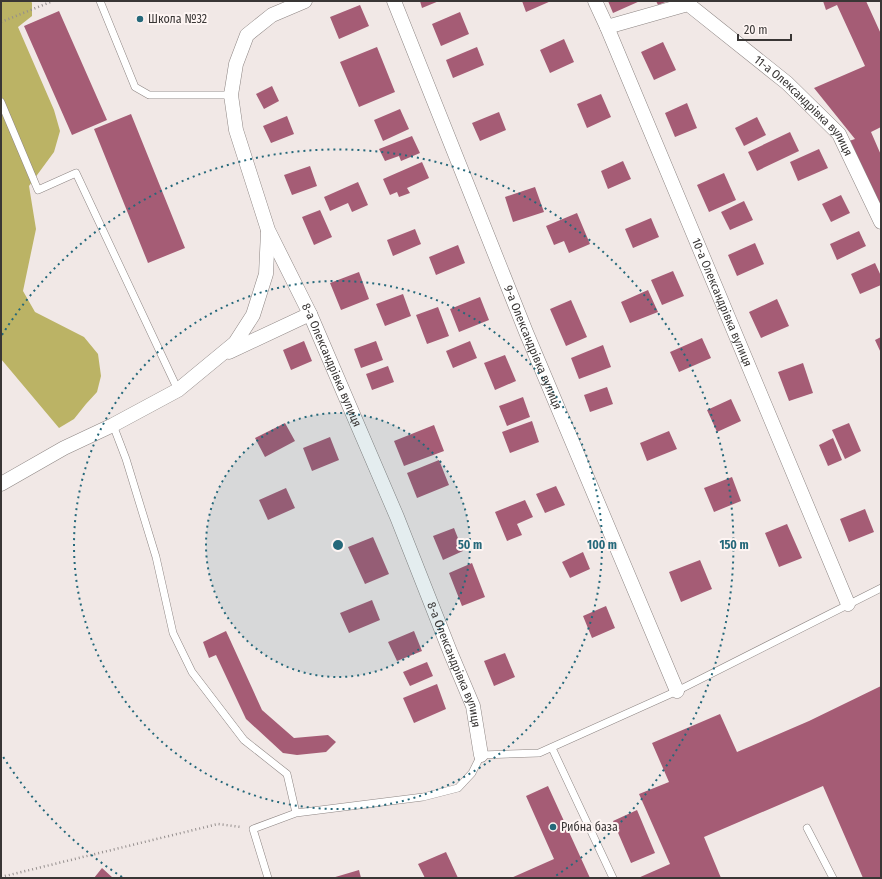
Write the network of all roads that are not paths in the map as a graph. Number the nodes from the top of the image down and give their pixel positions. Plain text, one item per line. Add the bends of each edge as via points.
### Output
1 (100, 1) edge
2 (305, 1) edge
3 (394, 1) edge
4 (595, 1) edge
5 (607, 27) junction
6 (231, 95) junction
7 (1, 102) edge
8 (881, 222) edge
9 (268, 230) junction
10 (310, 314) junction
11 (215, 359) junction
12 (178, 390) junction
13 (113, 425) junction
14 (1, 484) edge
15 (881, 588) edge
16 (848, 604) junction
17 (677, 691) junction
18 (552, 748) junction
19 (481, 755) junction
20 (296, 813) junction
21 (806, 828) dead end
22 (268, 878) edge
23 (613, 878) edge
24 (833, 878) edge

1 - 6 lane via 135,87 149,95
2 - 6 street, 8-а Олександрівка вулиця via 272,15 247,35 236,64
3 - 17 street, 9-а Олександрівка вулиця via 526,332
4 - 5 street, 10-а Олександрівка вулиця
5 - 8 street, 11-а Олександрівка вулиця via 688,4 787,83 839,134
5 - 16 street, 10-а Олександрівка вулиця
6 - 9 street, 8-а Олександрівка вулиця via 236,130
7 - 12 lane via 38,190 76,174
9 - 10 street, 8-а Олександрівка вулиця
9 - 11 street via 266,274 253,315 235,343
10 - 11 street
10 - 19 street, 8-а Олександрівка вулиця via 397,517 473,706
11 - 12 street
12 - 13 street
13 - 14 street via 64,448
13 - 20 lane via 156,557 173,633 192,672 244,740 287,774
15 - 16 lane
16 - 17 lane
17 - 18 lane
18 - 19 lane via 539,753
18 - 23 lane
19 - 20 lane via 472,773 458,788 423,798
20 - 22 lane via 253,829
21 - 24 lane

